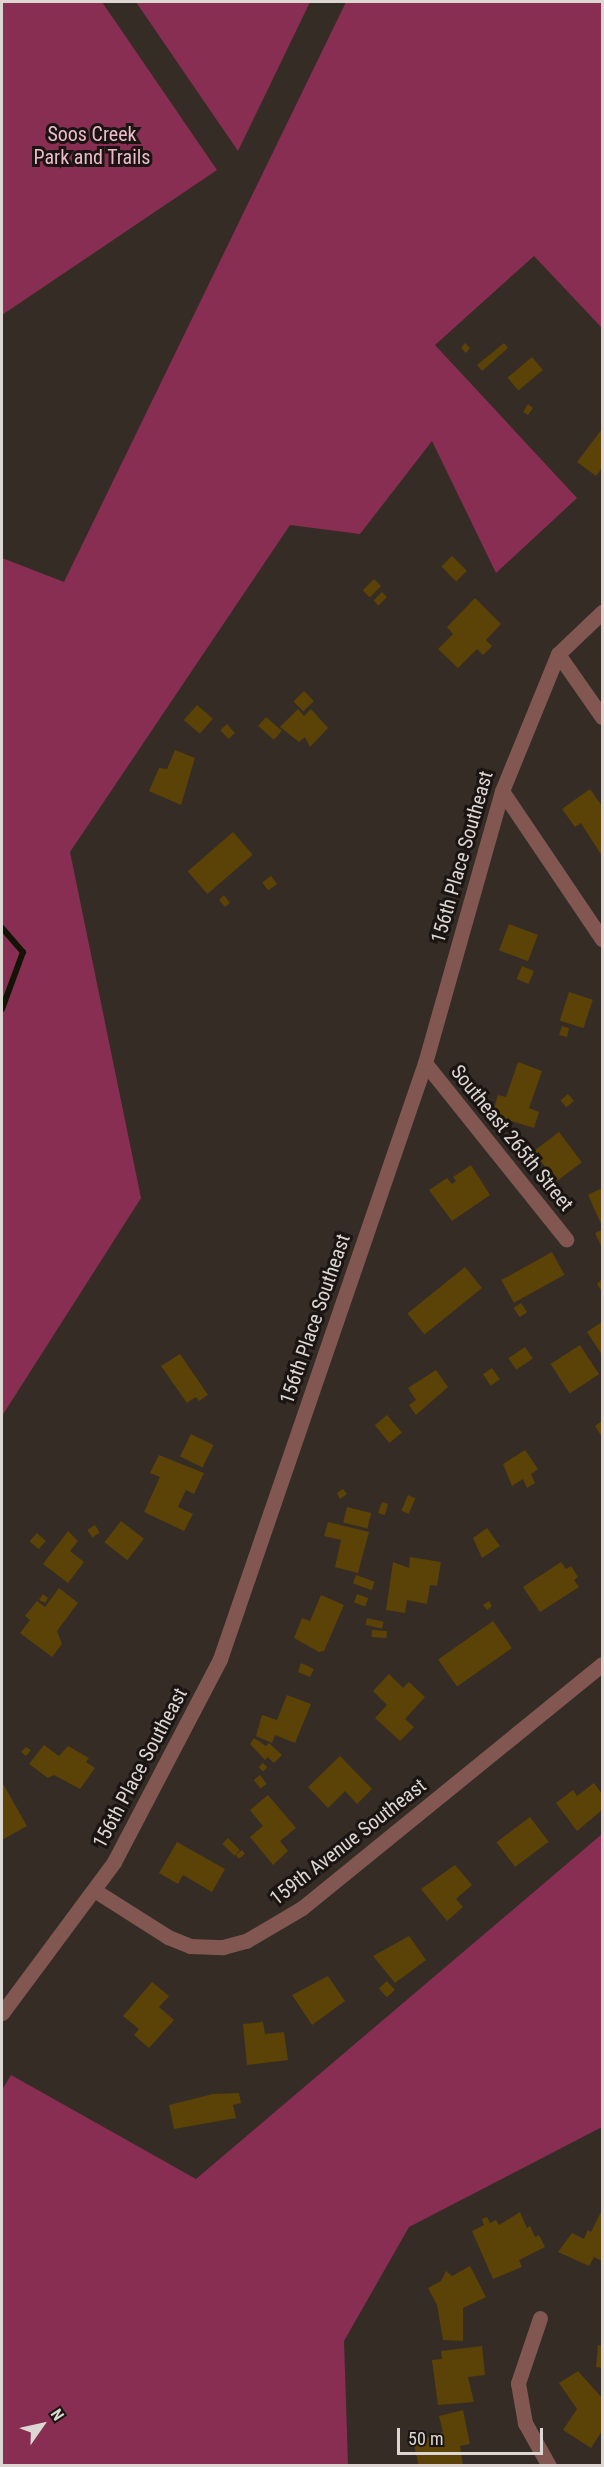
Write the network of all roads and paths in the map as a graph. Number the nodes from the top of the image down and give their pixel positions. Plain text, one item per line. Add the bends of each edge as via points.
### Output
1 (603, 612) edge
2 (558, 654) junction
3 (603, 717) edge
4 (502, 791) junction
5 (603, 939) edge
6 (425, 1063) junction
7 (566, 1239) dead end
8 (603, 1664) edge
9 (94, 1890) junction
10 (2, 2013) edge
11 (540, 2318) dead end
12 (549, 2466) edge

1 - 2 street, 156th Place Southeast
2 - 3 street
2 - 4 street, 156th Place Southeast
4 - 5 street
4 - 6 street, 156th Place Southeast
6 - 7 street, Southeast 265th Street
6 - 9 street, 156th Place Southeast via 220,1659 131,1830
8 - 9 street, 159th Avenue Southeast via 302,1908 246,1941 223,1947 190,1946 168,1937
9 - 10 street, 156th Place Southeast
11 - 12 street via 518,2383 525,2423

